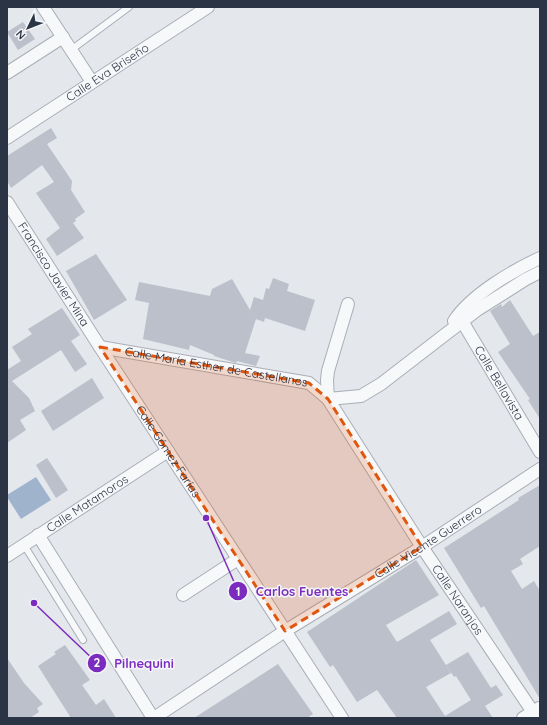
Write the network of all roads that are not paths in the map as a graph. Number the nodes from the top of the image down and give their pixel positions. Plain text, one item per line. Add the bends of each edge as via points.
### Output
1 (43, 7) edge
2 (129, 7) edge
3 (208, 7) edge
4 (63, 37) junction
5 (71, 50) junction
6 (7, 73) edge
7 (92, 82) junction
8 (7, 138) edge
9 (7, 202) edge
10 (540, 258) edge
11 (540, 272) edge
12 (348, 304) dead end
13 (460, 318) junction
14 (100, 347) junction
15 (328, 399) junction
16 (168, 451) junction
17 (540, 452) edge
18 (540, 469) edge
19 (38, 535) junction
20 (24, 545) junction
21 (422, 547) junction
22 (7, 556) edge
23 (238, 559) junction
24 (182, 595) dead end
25 (285, 631) junction
26 (83, 640) dead end
27 (533, 714) edge
28 (153, 718) edge
29 (342, 718) edge

1 - 4 street
2 - 5 lane
3 - 7 street, Calle Eva Briseño
4 - 5 street
4 - 6 street
5 - 7 street
7 - 8 street, Calle Eva Briseño
9 - 14 street, Francisco Javier Mina
10 - 13 street via 519,268 471,301
11 - 13 street
12 - 15 street via 326,380
13 - 15 street via 381,384 361,396
13 - 17 street, Calle Bellavista
14 - 15 street, Calle María Esther de Castellanos via 309,383
14 - 16 street, Calle Gómez Farías
15 - 21 street, Calle Naranjos
16 - 19 street, Calle Matamoros
16 - 23 street, Calle Gómez Farías
18 - 21 street, Calle Vicente Guerrero
19 - 20 street, Calle Matamoros
19 - 28 street
20 - 22 street, Calle Matamoros
20 - 26 lane
21 - 25 street, Calle Vicente Guerrero
21 - 27 street, Calle Naranjos
23 - 24 street
23 - 25 street, Calle Gómez Farías
25 - 28 street, Calle Vicente Guerrero
25 - 29 street, Calle Gómez Farías

